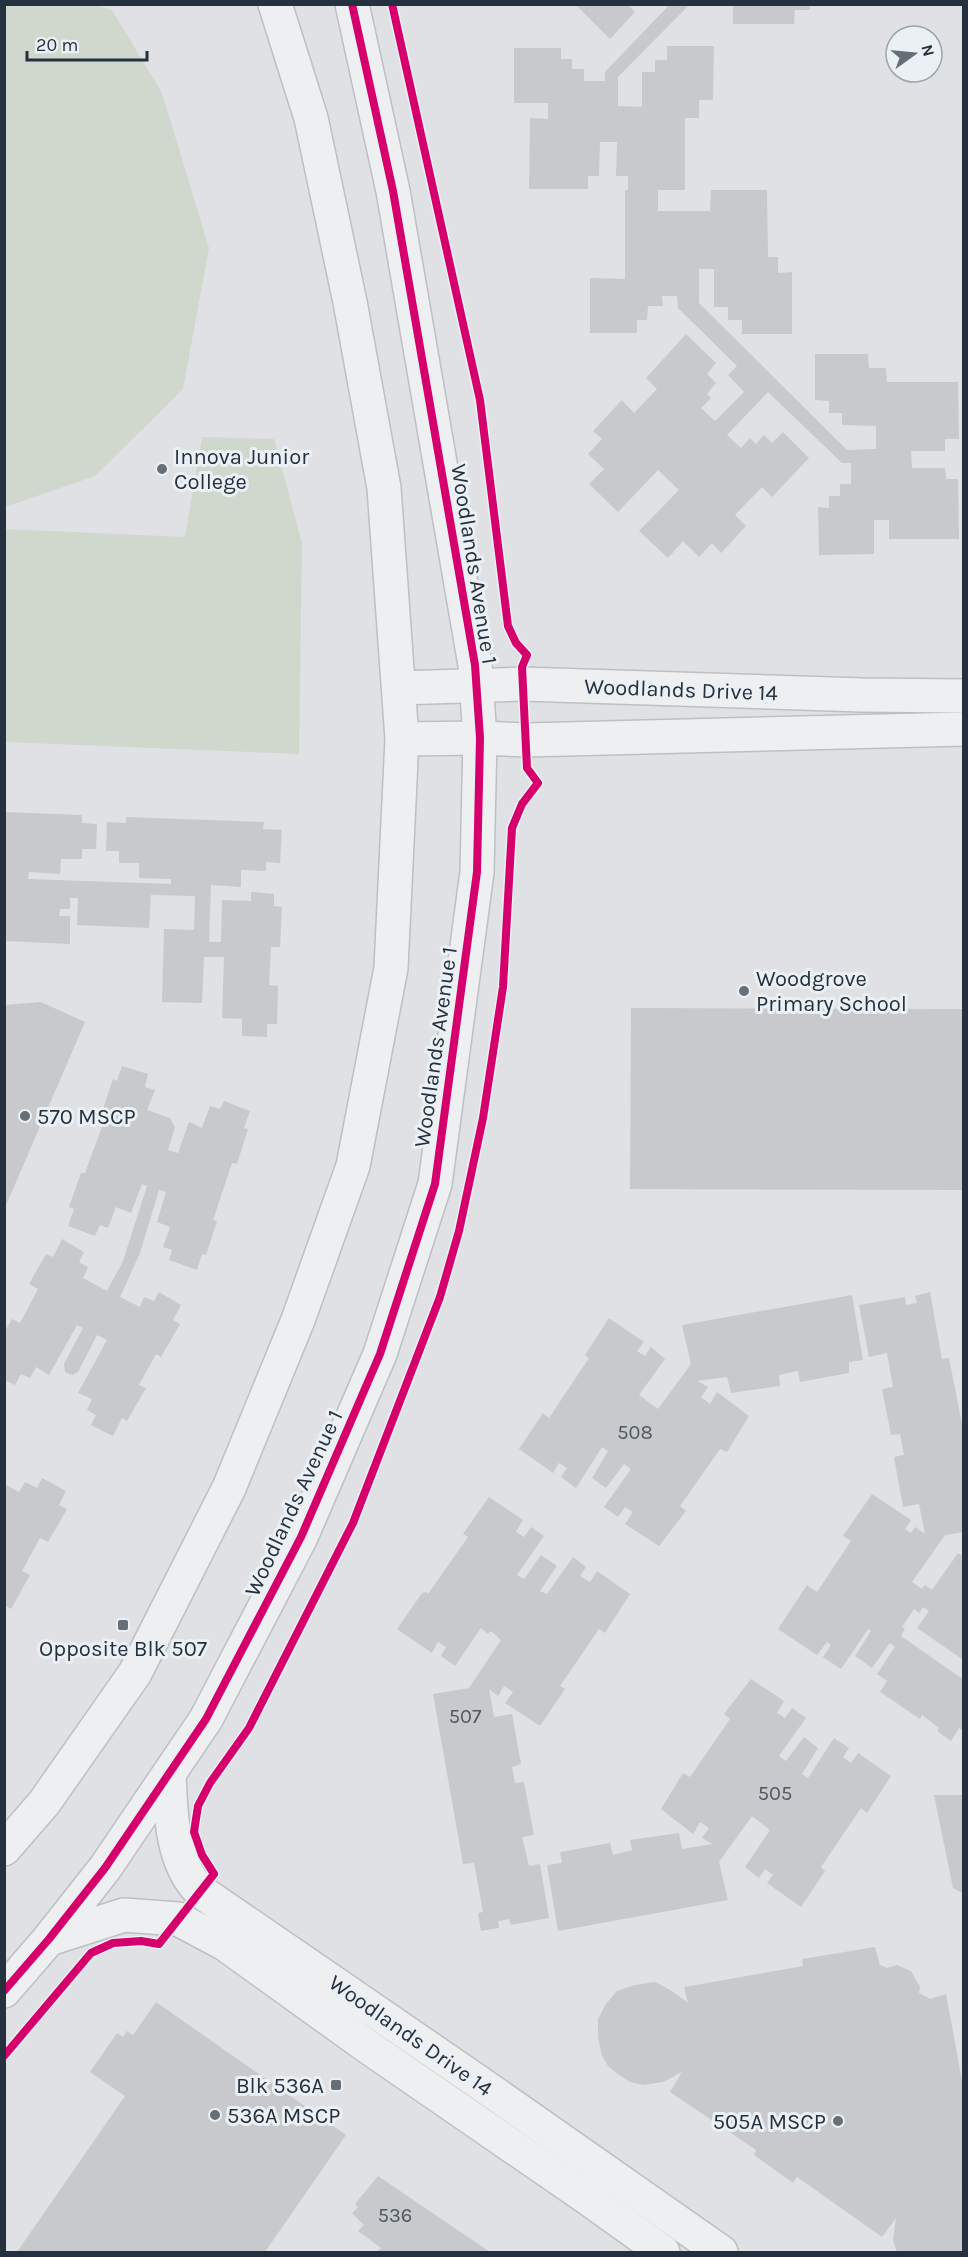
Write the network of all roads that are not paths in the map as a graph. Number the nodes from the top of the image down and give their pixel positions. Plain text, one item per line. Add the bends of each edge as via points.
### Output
1 (275, 4) edge
2 (352, 4) edge
3 (477, 686) junction
4 (399, 688) junction
5 (963, 696) edge
6 (963, 729) edge
7 (480, 738) junction
8 (402, 739) junction
9 (169, 1775) junction
10 (4, 1849) edge
11 (50, 1940) junction
12 (4, 1991) edge
13 (663, 2253) edge
14 (721, 2253) edge

1 - 4 street via 311,118 384,488
2 - 3 street, Woodlands Avenue 1 via 393,191
3 - 4 street, Woodlands Drive 14
3 - 5 street, Woodlands Drive 14
3 - 7 street, Woodlands Avenue 1
4 - 8 street
6 - 7 street, Woodlands Drive 14
7 - 8 street, Woodlands Drive 14
7 - 9 street, Woodlands Avenue 1 via 477,872 435,1184 380,1354 301,1537 206,1719
8 - 10 street via 391,968 353,1166 298,1320 229,1488 135,1673 44,1803
9 - 11 street, Woodlands Avenue 1
9 - 14 street, Woodlands Drive 14 via 179,1853 191,1882 200,1891
11 - 12 street, Woodlands Avenue 1
11 - 13 street, Woodlands Drive 14 via 124,1916 178,1919 225,1944

